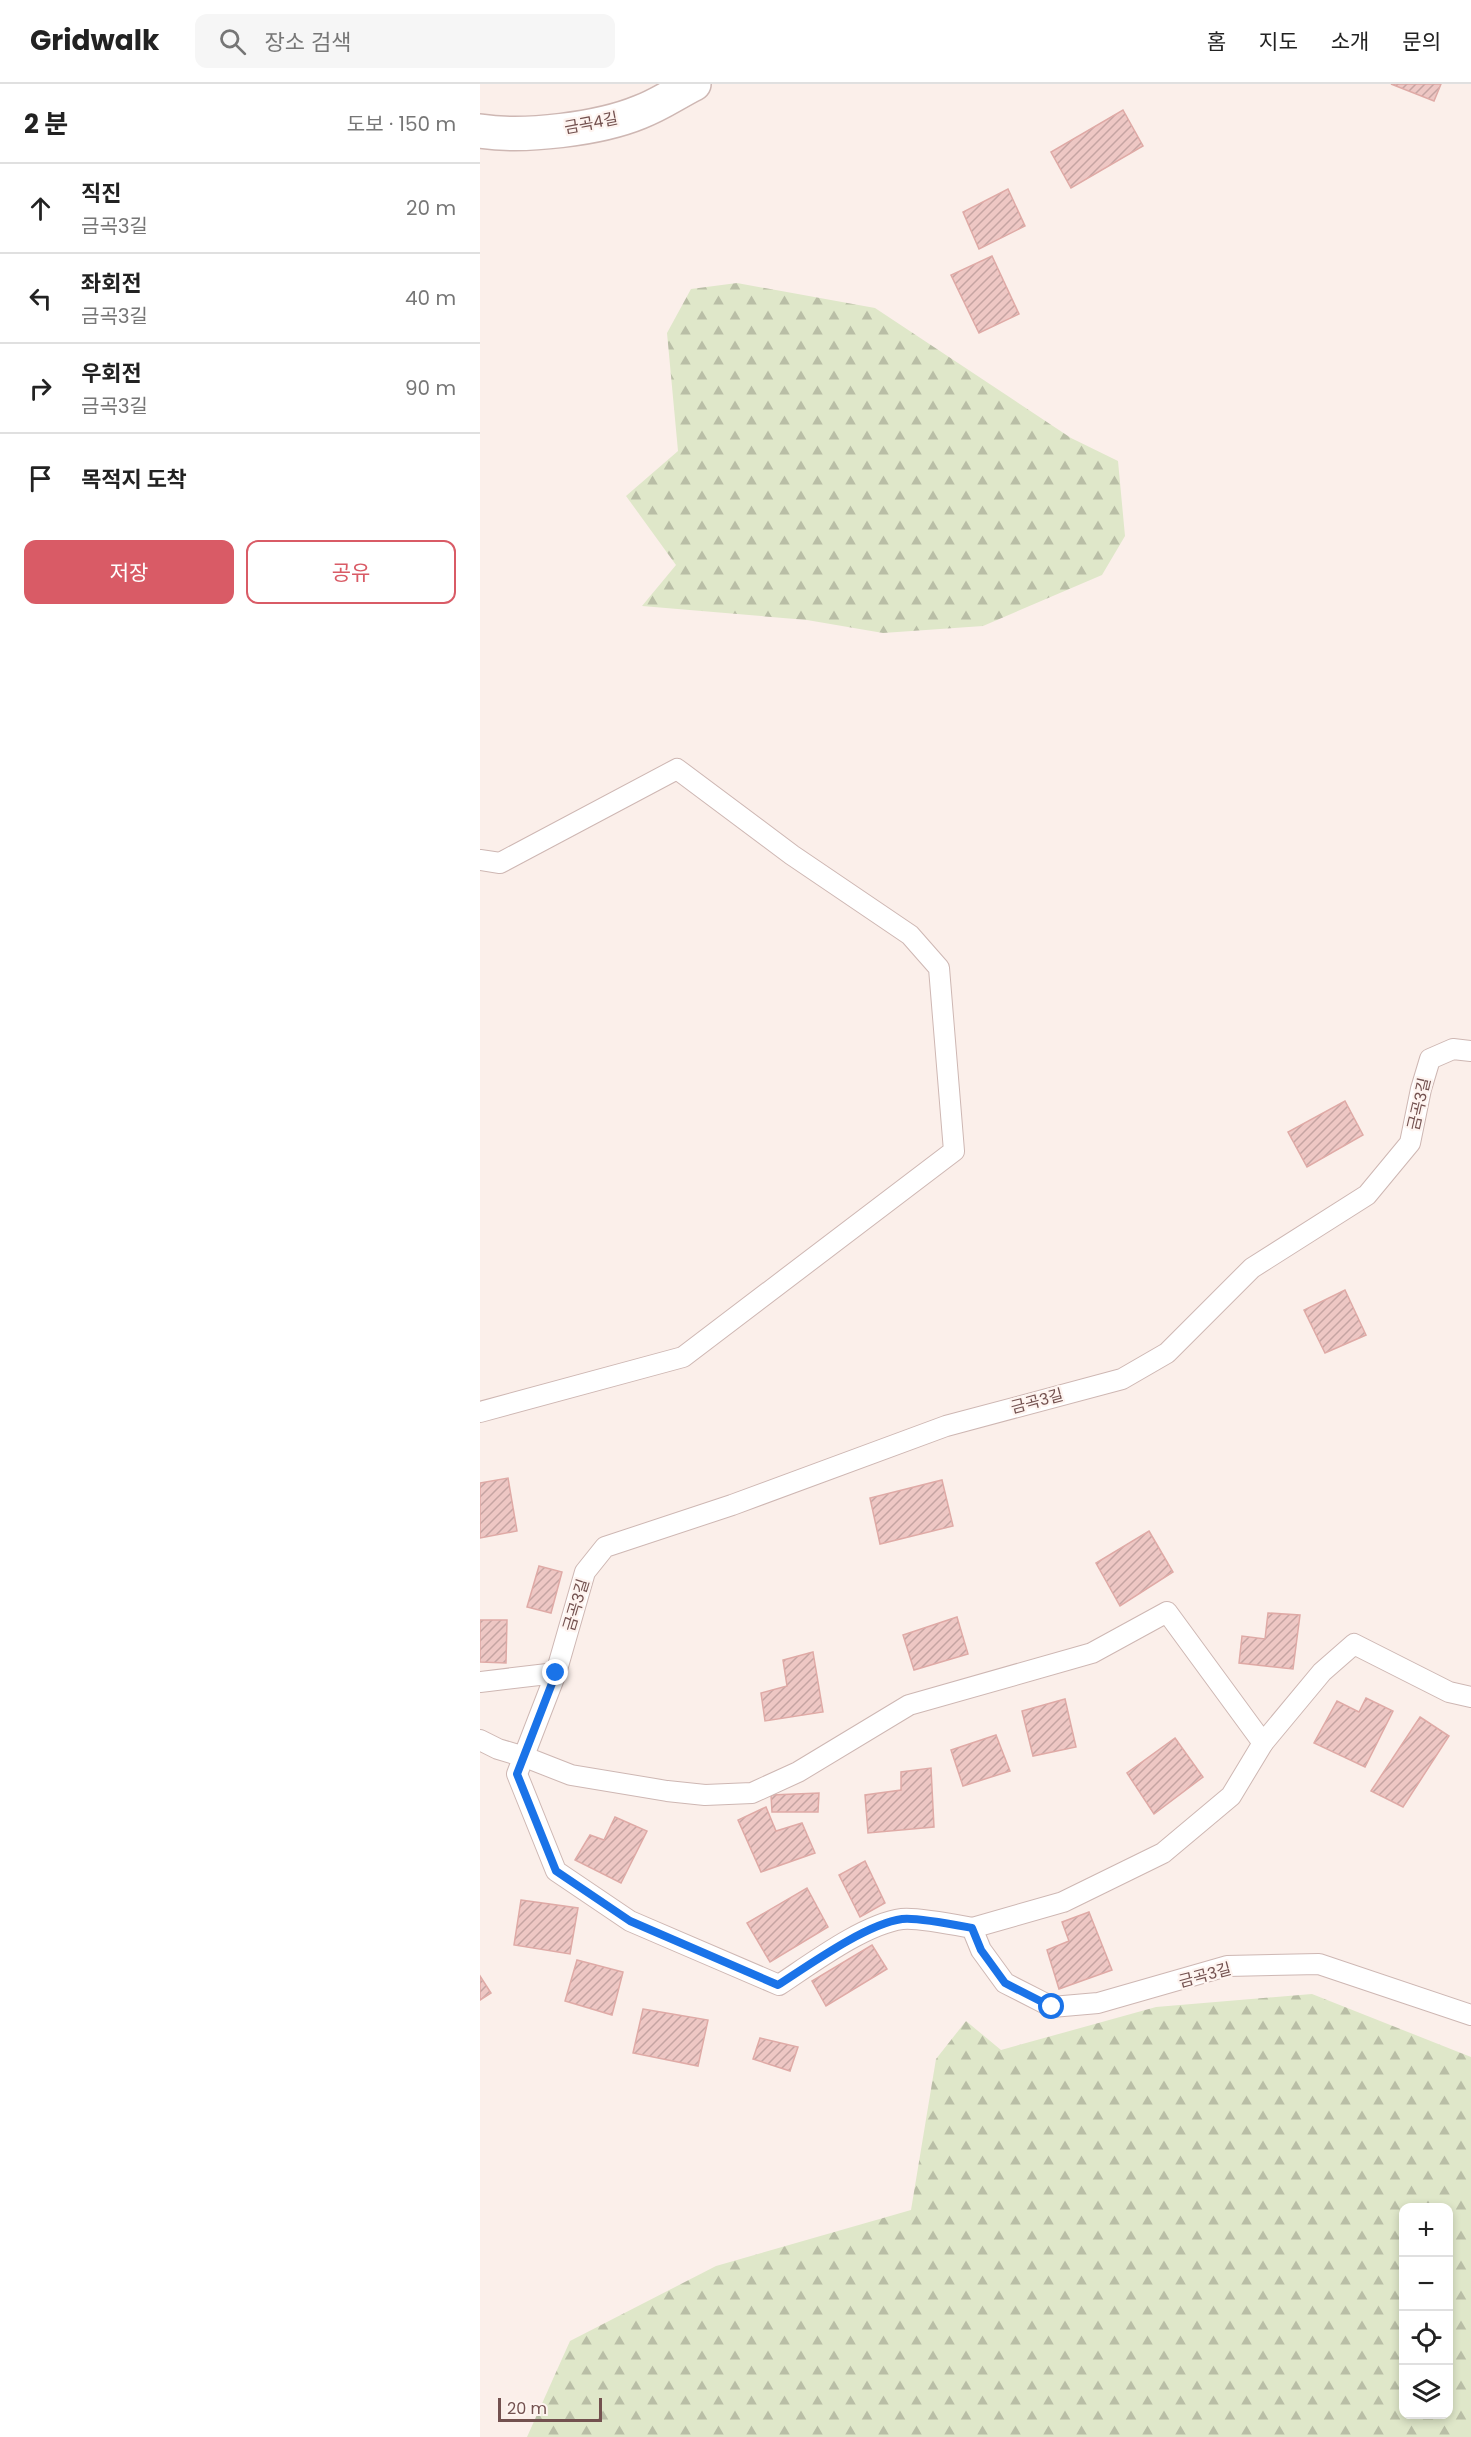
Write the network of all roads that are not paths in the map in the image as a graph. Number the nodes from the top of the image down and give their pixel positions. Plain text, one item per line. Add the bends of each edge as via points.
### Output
1 (694, 84) edge
2 (480, 131) edge
3 (480, 860) edge
4 (1471, 1051) edge
5 (480, 1412) edge
6 (556, 1673) junction
7 (480, 1682) edge
8 (1471, 1697) edge
9 (480, 1740) edge
10 (1263, 1743) junction
11 (525, 1757) junction
12 (972, 1928) junction
13 (1471, 2015) edge

1 - 2 street, 금곡4길 via 640,112 582,128 497,134
3 - 5 lane via 500,863 676,769 792,855 910,935 939,968 954,1151 683,1357
4 - 6 lane, 금곡3길 via 1453,1049 1431,1059 1410,1143 1367,1195 1252,1268 1167,1353 1122,1379 946,1426 605,1547 585,1572
6 - 7 lane
6 - 11 lane, 금곡3길
8 - 10 lane, 금곡3길 via 1449,1692 1354,1644 1322,1672
9 - 11 lane
10 - 11 lane via 1167,1612 1092,1653 909,1705 798,1772 752,1793 705,1795 667,1791 571,1775
10 - 12 lane, 금곡3길 via 1231,1796 1163,1853 1063,1902
11 - 12 lane, 금곡3길 via 517,1774 556,1871 630,1921 778,1985 868,1930 903,1918
12 - 13 lane, 금곡3길 via 981,1950 1005,1983 1052,2007 1098,2003 1227,1966 1319,1964

